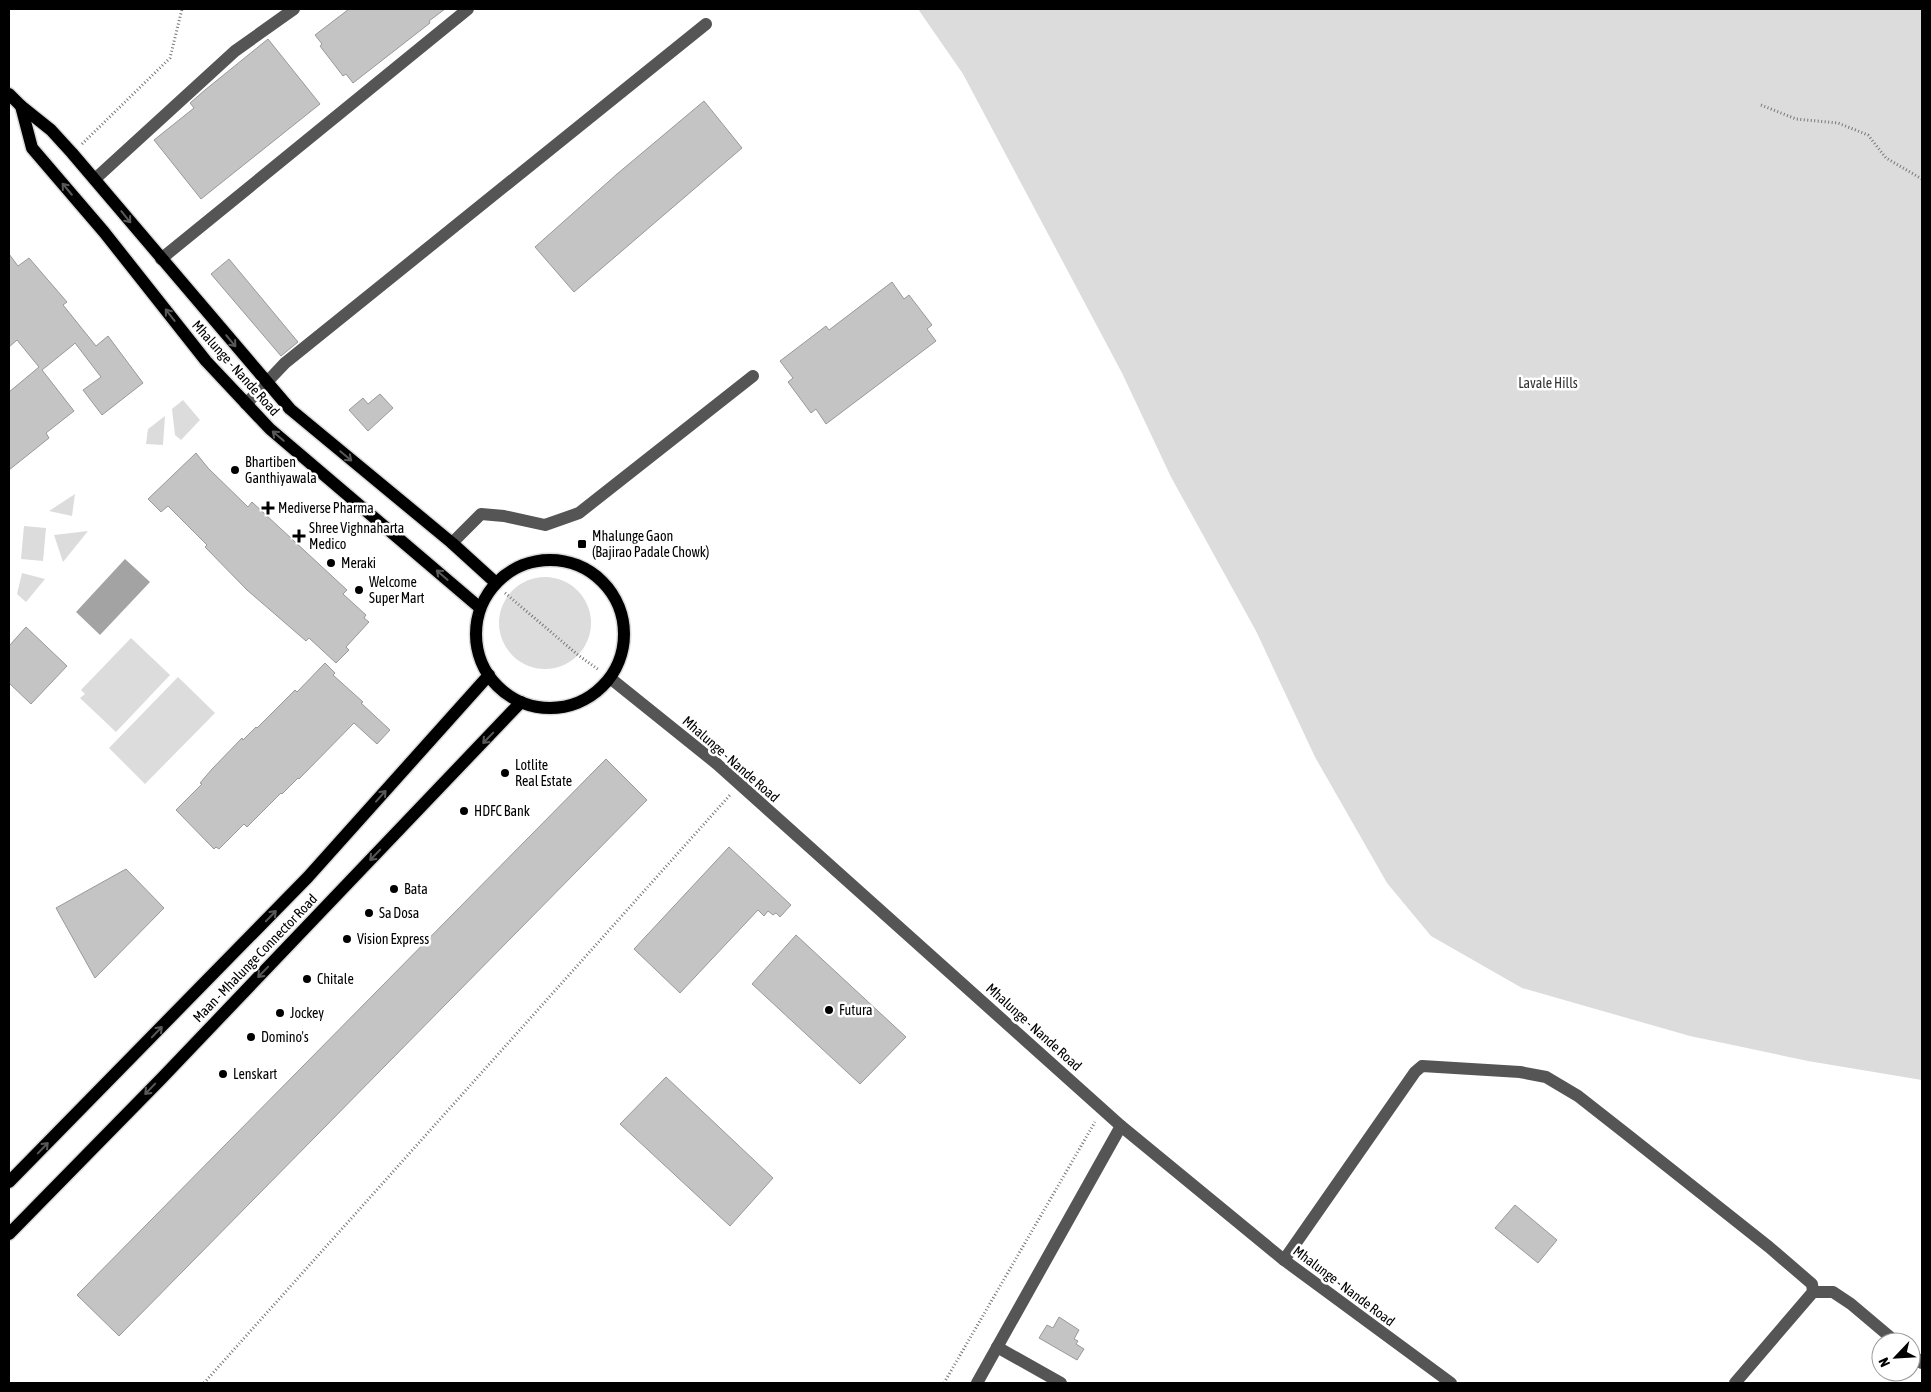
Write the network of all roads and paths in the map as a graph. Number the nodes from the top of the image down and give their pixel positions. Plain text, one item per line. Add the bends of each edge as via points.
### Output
1 (182, 9) edge
2 (294, 9) edge
3 (468, 9) edge
4 (706, 24) dead end
5 (9, 94) edge
6 (1761, 105) dead end
7 (21, 106) junction
8 (72, 153) junction
9 (95, 179) junction
10 (1922, 179) edge
11 (161, 259) junction
12 (753, 376) dead end
13 (267, 384) junction
14 (246, 404) junction
15 (452, 543) junction
16 (496, 583) junction
17 (479, 607) junction
18 (489, 676) junction
19 (610, 678) junction
20 (522, 702) junction
21 (739, 785) junction
22 (1103, 1108) junction
23 (1121, 1126) junction
24 (9, 1182) edge
25 (9, 1234) edge
26 (1284, 1260) junction
27 (1813, 1292) junction
28 (1884, 1332) edge
29 (997, 1347) junction
30 (204, 1383) edge
31 (944, 1383) edge
32 (977, 1383) edge
33 (1061, 1383) edge
34 (1451, 1383) edge
35 (1735, 1383) edge

1 - 8 path via 170,58
2 - 9 street via 235,51
3 - 11 street
4 - 13 street via 286,363
5 - 7 main road, Mhalunge - Nande Road
6 - 10 path via 1796,119 1838,123 1868,134 1886,158
7 - 8 main road, Mhalunge - Nande Road via 51,130
14 -> 7 main road, Mhalunge - Nande Road via 206,361 104,232 32,148
8 - 9 main road, Mhalunge - Nande Road
9 -> 11 main road, Mhalunge - Nande Road
11 -> 13 main road, Mhalunge - Nande Road
12 - 15 street via 579,513 545,525 481,514
13 - 14 street
13 -> 15 main road, Mhalunge - Nande Road via 290,409
17 -> 14 main road, Mhalunge - Nande Road via 270,429
15 - 16 main road, Mhalunge - Nande Road
16 - 17 main road
16 - 19 path via 507,596
16 - 19 main road via 516,568 539,560 564,561 594,575 606,586 619,607 625,631 621,656
17 - 18 main road via 479,653
18 - 20 main road
24 -> 18 main road, Maan - Mhalunge Connector Road via 308,877
19 - 20 main road via 592,695 570,706 546,708
19 - 21 street, Mhalunge - Nande Road
20 -> 25 main road, Maan - Mhalunge Connector Road
21 - 22 street, Mhalunge - Nande Road
21 - 30 path
22 - 23 street, Mhalunge - Nande Road
22 - 31 path
23 - 26 street, Mhalunge - Nande Road
23 - 29 street
26 - 27 street via 1422,1066 1520,1072 1546,1077 1578,1096 1769,1247 1812,1284
26 - 34 street, Mhalunge - Nande Road
27 - 28 street via 1832,1292
27 - 35 street
29 - 32 street
29 - 33 street

